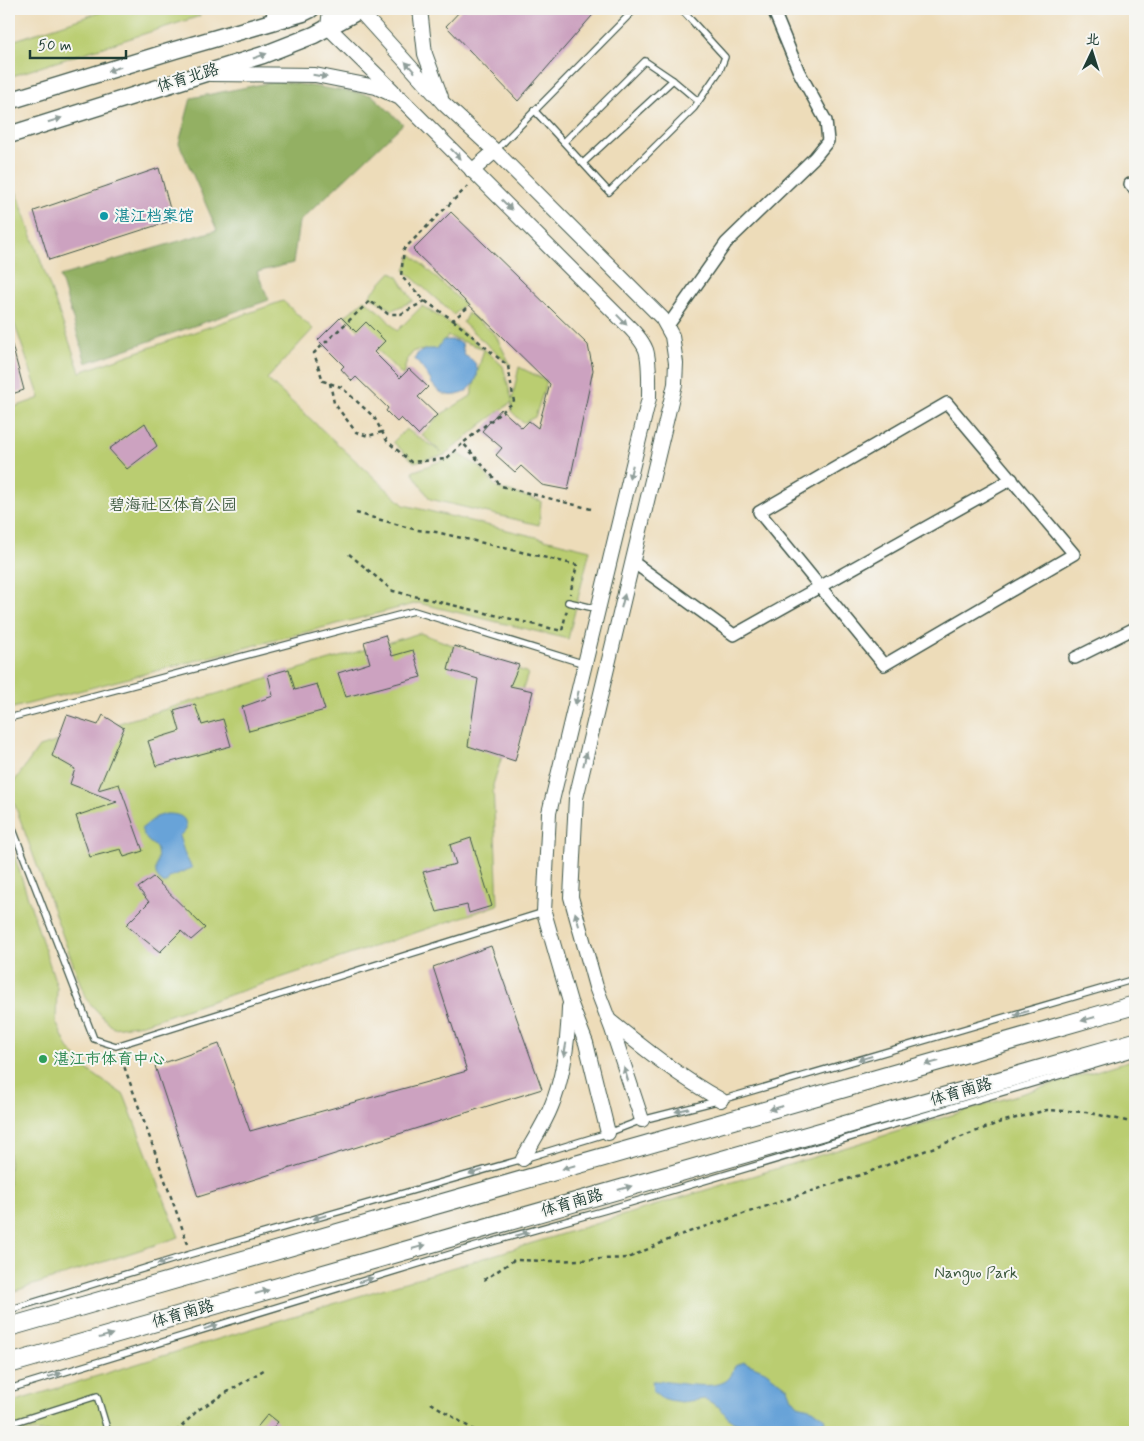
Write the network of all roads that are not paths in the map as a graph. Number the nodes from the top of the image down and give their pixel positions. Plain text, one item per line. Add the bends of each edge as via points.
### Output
1 (311, 9) edge
2 (330, 9) edge
3 (359, 9) edge
4 (420, 9) edge
5 (635, 9) edge
6 (681, 9) edge
7 (773, 9) edge
8 (273, 15) edge
9 (328, 27) junction
10 (201, 74) junction
11 (673, 80) junction
12 (400, 98) junction
13 (9, 101) edge
14 (698, 101) junction
15 (443, 103) junction
16 (534, 110) junction
17 (9, 135) edge
18 (564, 142) junction
19 (495, 150) junction
20 (583, 164) junction
21 (471, 177) junction
22 (667, 327) junction
23 (1012, 479) junction
24 (632, 562) junction
25 (819, 587) junction
26 (568, 602) road end
27 (598, 609) junction
28 (1135, 628) edge
29 (1074, 658) dead end
30 (585, 664) junction
31 (9, 718) edge
32 (9, 819) edge
33 (544, 912) junction
34 (1135, 979) edge
35 (570, 1002) junction
36 (1135, 1006) edge
37 (609, 1020) junction
38 (1135, 1042) edge
39 (1135, 1053) edge
40 (721, 1100) junction
41 (642, 1120) junction
42 (608, 1133) junction
43 (523, 1159) junction
44 (9, 1310) edge
45 (9, 1327) edge
46 (9, 1364) edge
47 (9, 1389) edge
48 (9, 1424) edge
49 (106, 1432) edge

1 - 8 main road, 体育北路 via 303,13
2 - 9 street
3 - 9 main road, 体育北路
15 -> 3 street
4 - 15 street via 425,54
5 - 16 lane
6 - 14 lane via 725,57 720,70
7 - 22 street via 799,72 826,121 828,141 726,243
8 -> 13 main road, 体育北路
10 -> 9 main road, 体育北路 via 263,55
9 - 12 street
10 -> 12 street via 314,75 376,87
17 -> 10 main road, 体育北路
11 - 14 lane
11 - 18 lane via 645,61
11 - 20 lane
12 -> 21 street
14 - 20 lane via 609,192
15 - 19 street
16 - 18 lane
16 - 19 lane
18 - 20 lane
19 - 21 street
19 - 22 street via 662,318
21 -> 27 street via 635,333 646,350 649,398
22 - 24 street via 672,336 676,363 675,384
23 - 25 street
23 - 25 street via 947,404 759,512
23 - 25 street via 1074,554 884,665
24 - 25 street via 734,635
37 -> 24 street via 596,987 571,897 572,853 576,798
26 - 27 lane
27 - 30 street
28 - 29 street
30 - 31 lane via 414,611
30 -> 33 street via 549,813
32 - 33 lane via 94,1039 116,1046
33 - 35 street
34 -> 40 lane
35 - 42 street via 586,1044
35 -> 43 street via 561,1076 551,1108
36 -> 45 main road
37 - 40 street via 656,1058
41 -> 37 street
46 -> 38 main road, 体育南路
47 -> 39 lane via 477,1246
40 -> 41 lane
41 - 42 lane
42 - 43 lane
43 -> 44 lane
48 - 49 lane via 97,1396

